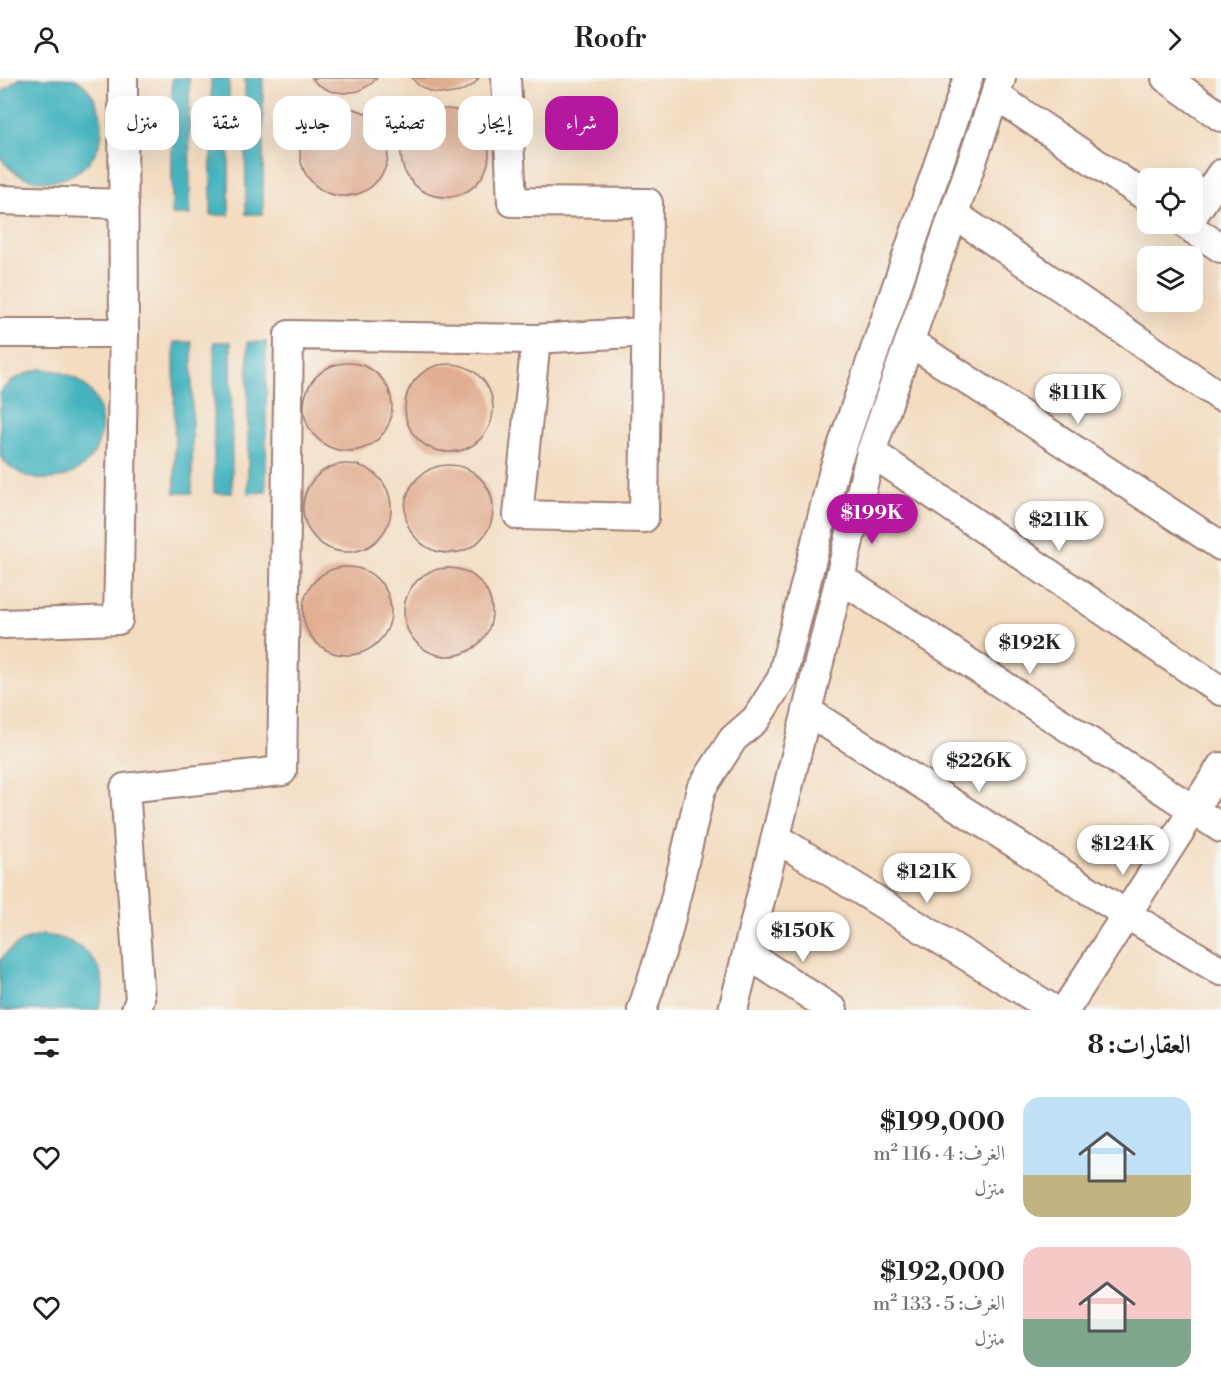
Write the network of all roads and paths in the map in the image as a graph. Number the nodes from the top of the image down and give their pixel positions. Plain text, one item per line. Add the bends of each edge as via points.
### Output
1 (123, 78) edge
2 (506, 78) edge
3 (968, 78) edge
4 (1166, 78) edge
5 (998, 87) edge
6 (1221, 117) edge
7 (1221, 174) edge
8 (1137, 190) edge
9 (0, 200) edge
10 (1203, 200) edge
11 (124, 204) junction
12 (954, 214) junction
13 (1203, 234) edge
14 (1221, 248) edge
15 (646, 332) junction
16 (0, 333) edge
17 (124, 333) junction
18 (536, 339) junction
19 (910, 342) junction
20 (1221, 397) edge
21 (871, 452) junction
22 (1221, 546) edge
23 (840, 578) junction
24 (4, 624) dead end
25 (1221, 691) edge
26 (807, 711) junction
27 (1221, 768) edge
28 (1193, 810) junction
29 (1221, 828) edge
30 (776, 838) junction
31 (1126, 914) junction
32 (747, 954) junction
33 (1221, 971) edge
34 (136, 1010) edge
35 (642, 1010) edge
36 (733, 1010) edge
37 (833, 1010) edge
38 (1054, 1010) edge
39 (1065, 1010) edge

1 - 11 street
2 - 15 street via 512,202 648,203
3 - 35 street via 834,470 782,678 756,719 733,739 701,789 667,934
4 - 6 street
5 - 8 street
5 - 12 street
7 - 10 street
9 - 11 street
11 - 17 street
12 - 19 street
12 - 20 street
13 - 14 street
15 - 18 street
15 - 18 street via 644,518 518,515
16 - 17 street
17 - 24 street via 118,620
18 - 34 street via 289,335 282,771 125,788 140,1000
19 - 21 street
19 - 22 street
21 - 23 street
21 - 25 street
23 - 26 street
23 - 28 street
26 - 30 street
26 - 31 street
27 - 28 street
28 - 29 street
28 - 31 street
30 - 32 street
30 - 38 street
31 - 33 street
31 - 39 street
32 - 36 street
32 - 37 street

